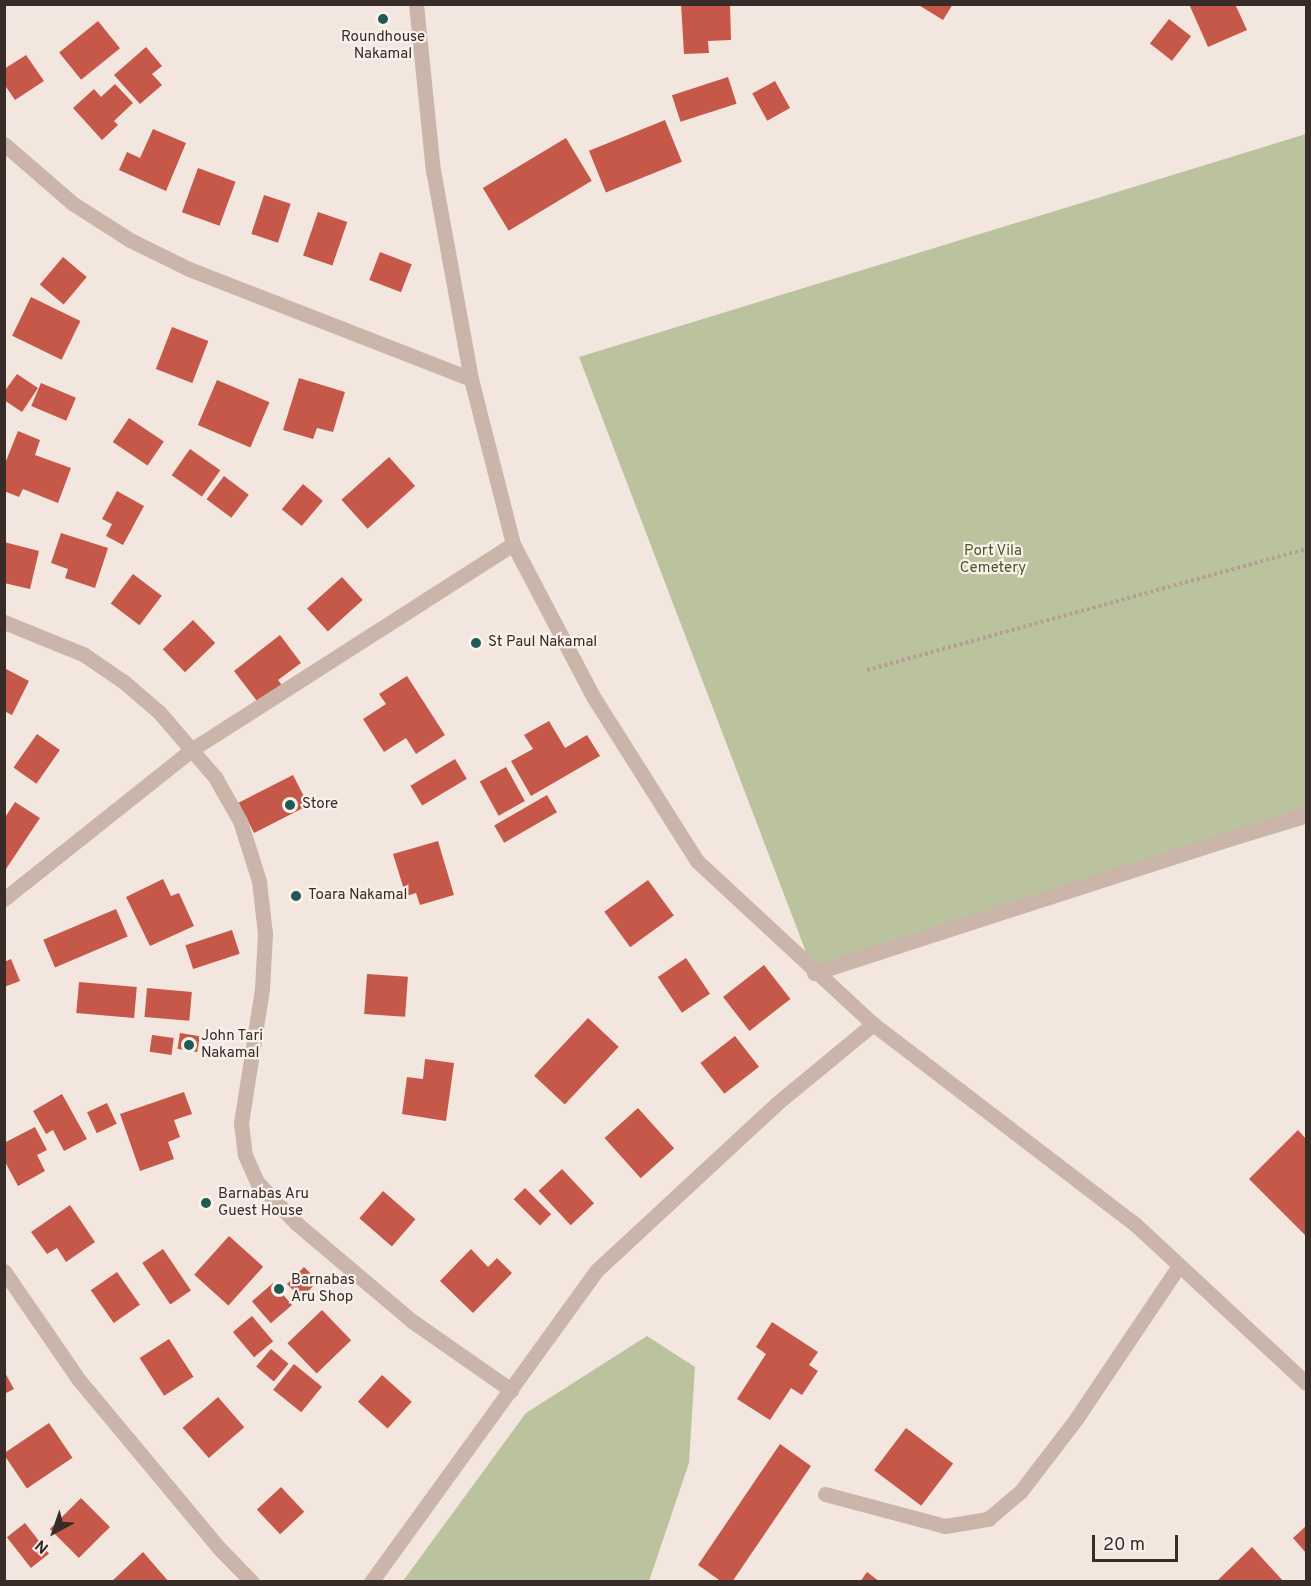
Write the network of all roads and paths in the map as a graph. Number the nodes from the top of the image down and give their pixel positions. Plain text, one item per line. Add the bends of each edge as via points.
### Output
1 (416, 4) edge
2 (4, 144) edge
3 (471, 379) junction
4 (513, 544) junction
5 (1306, 549) edge
6 (4, 622) edge
7 (867, 670) dead end
8 (191, 750) junction
9 (1306, 814) edge
10 (4, 899) edge
11 (814, 973) junction
12 (873, 1024) junction
13 (1178, 1267) junction
14 (4, 1271) edge
15 (1306, 1383) edge
16 (511, 1390) junction
17 (825, 1494) dead end
18 (252, 1581) edge
19 (370, 1581) edge

1 - 3 street via 433,170
2 - 3 street via 72,202 130,240 189,269
3 - 4 street
4 - 8 street
4 - 11 street via 594,698 697,861
5 - 7 path
6 - 8 street via 83,654 159,712
8 - 10 street
8 - 16 street via 215,777 240,821 259,881 265,934 262,989 241,1123 245,1155 257,1182 296,1223 412,1321
9 - 11 street
11 - 12 street
12 - 13 street via 1136,1225
12 - 16 street via 776,1104 597,1270
13 - 15 street
13 - 17 street via 1076,1419 1021,1491 988,1519 945,1526
14 - 18 street via 79,1380 218,1547
16 - 19 street

